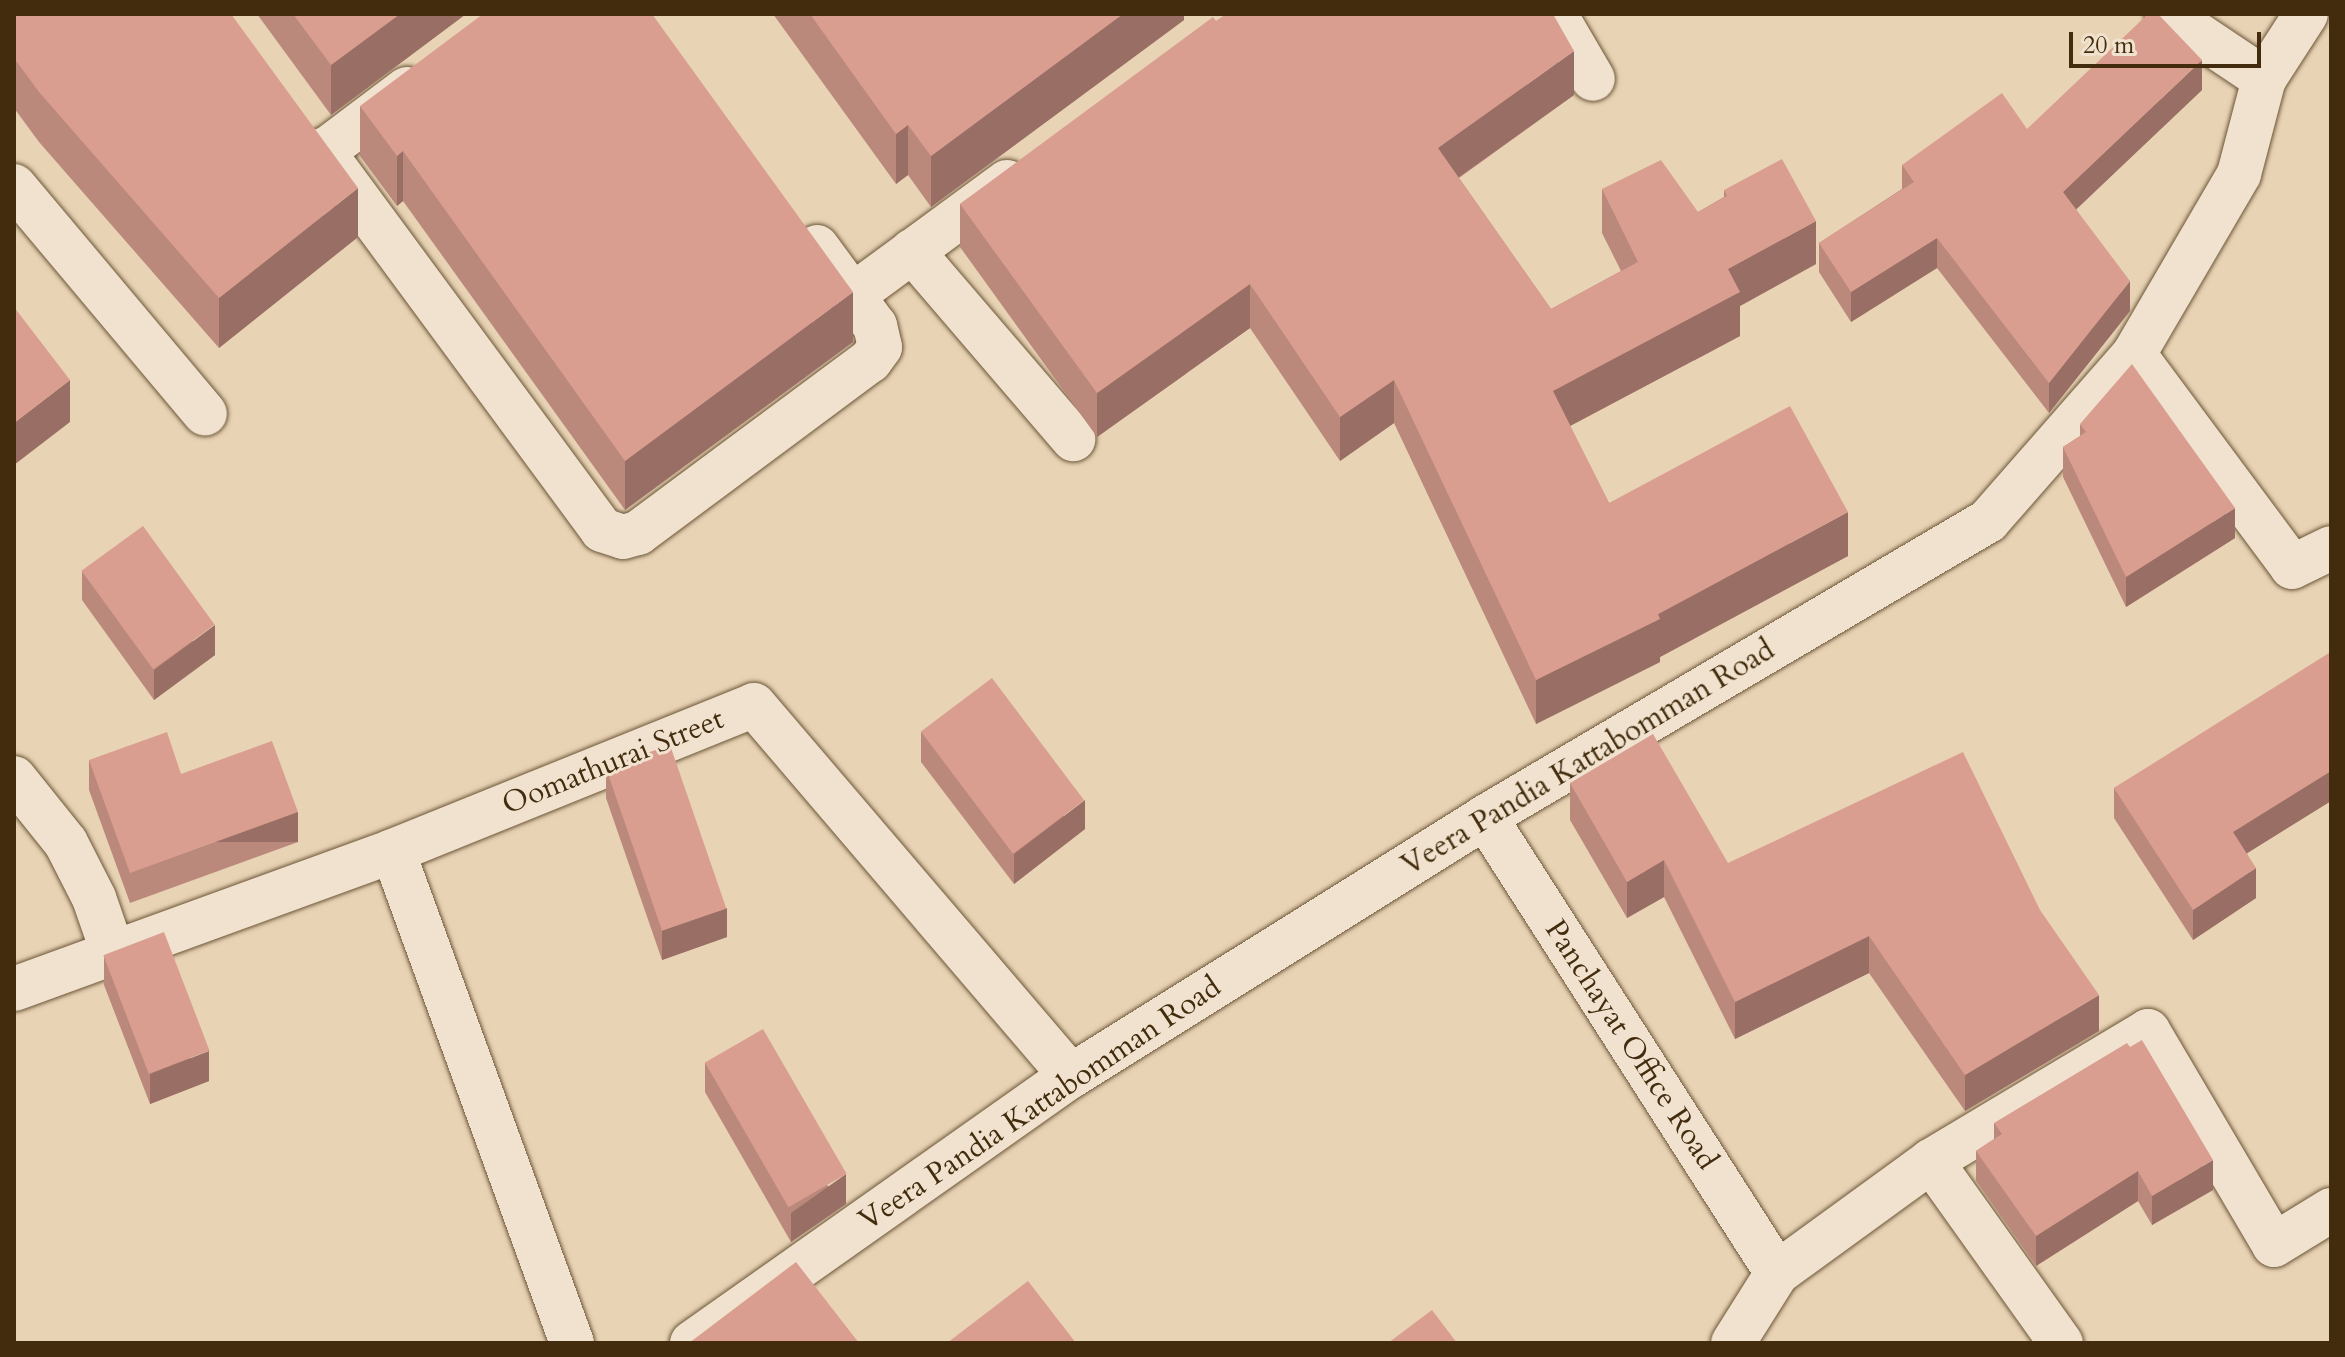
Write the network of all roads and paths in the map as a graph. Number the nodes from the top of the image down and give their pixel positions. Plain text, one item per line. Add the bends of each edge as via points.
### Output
1 (1555, 14) edge
2 (2167, 14) edge
3 (2306, 14) edge
4 (434, 69) edge
5 (1593, 79) dead end
6 (2264, 79) junction
7 (297, 114) edge
8 (323, 152) junction
9 (1040, 158) edge
10 (14, 186) edge
11 (797, 218) edge
12 (912, 251) junction
13 (853, 295) junction
14 (2134, 354) junction
15 (205, 414) dead end
16 (1073, 439) dead end
17 (2331, 548) edge
18 (14, 778) edge
19 (1485, 817) junction
20 (393, 851) junction
21 (113, 953) junction
22 (14, 989) edge
23 (1071, 1076) junction
24 (1931, 1161) junction
25 (2331, 1210) edge
26 (1777, 1273) junction
27 (572, 1343) edge
28 (692, 1343) edge
29 (1733, 1343) edge
30 (2061, 1343) edge

1 - 5 street
2 - 6 street
3 - 6 street, Veera Pandia Kattabomman Road
4 - 8 street
6 - 14 street, Veera Pandia Kattabomman Road via 2239,174
7 - 8 street
8 - 13 street via 602,530 623,537 638,533 870,361 880,347 875,326
9 - 12 street
10 - 15 street
11 - 13 street
12 - 13 street
12 - 16 street
14 - 17 street via 2292,567
14 - 19 street, Veera Pandia Kattabomman Road via 1988,521
18 - 21 street via 66,843 94,898
19 - 23 street, Veera Pandia Kattabomman Road
19 - 26 street, Panchayat Office Road
20 - 21 street, Oomathurai Street
20 - 23 street, Oomathurai Street via 754,705
20 - 27 street
21 - 22 street, Oomathurai Street
23 - 28 street, Veera Pandia Kattabomman Road
24 - 25 street via 2148,1031 2274,1245
24 - 26 street
24 - 30 street
26 - 29 street

